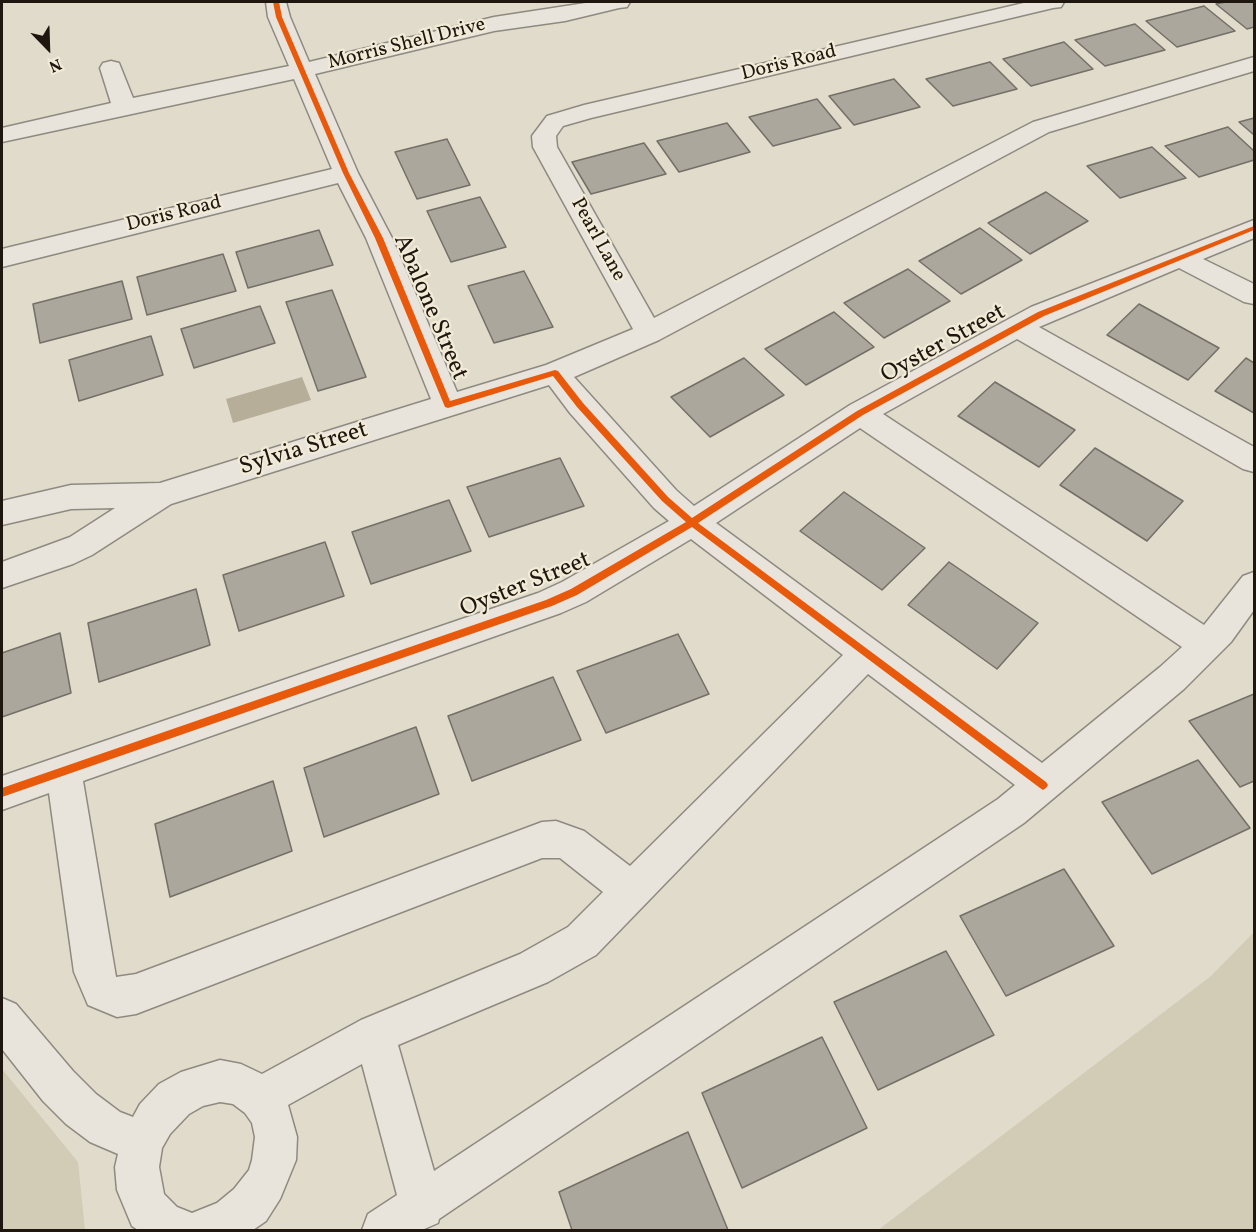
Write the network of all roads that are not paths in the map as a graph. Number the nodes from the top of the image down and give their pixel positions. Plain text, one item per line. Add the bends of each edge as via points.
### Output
1 (276, 2) edge
2 (619, 2) edge
3 (1053, 2) edge
4 (1254, 64) edge
5 (111, 68) dead end
6 (303, 70) junction
7 (124, 107) junction
8 (2, 135) edge
9 (545, 147) joint
10 (346, 173) junction
11 (1254, 229) edge
12 (2, 258) edge
13 (1180, 258) junction
14 (1254, 295) edge
15 (1017, 327) junction
16 (650, 333) junction
17 (555, 373) junction
18 (448, 405) junction
19 (860, 413) junction
20 (1254, 461) edge
21 (160, 495) junction
22 (2, 513) edge
23 (692, 523) junction
24 (2, 575) edge
25 (1254, 586) edge
26 (1206, 645) junction
27 (866, 654) junction
28 (64, 772) junction
29 (1043, 785) junction
30 (2, 793) edge
31 (632, 891) junction
32 (2, 1018) edge
33 (375, 1034) junction
34 (260, 1098) junction
35 (142, 1143) junction
36 (422, 1207) junction
37 (180, 1230) edge
38 (204, 1230) edge
39 (384, 1230) edge

1 - 6 street, Abalone Street
2 - 6 street, Morris Shell Drive via 494,24
3 - 9 street, Doris Road via 584,112 555,121 544,136
4 - 16 street, Abalone Street via 1041,126
5 - 7 street
6 - 7 street, Morris Shell Drive
6 - 10 street, Abalone Street
7 - 8 street, Morris Shell Drive
9 - 16 street, Pearl Lane
10 - 12 street, Doris Road
10 - 18 street, Abalone Street via 379,238
11 - 13 street, Oyster Street
13 - 14 street
13 - 15 street, Oyster Street
15 - 19 street, Oyster Street
15 - 20 street
16 - 17 street, Abalone Street
17 - 18 street, Abalone Street
17 - 23 street via 650,482
18 - 21 street, Sylvia Street
19 - 23 street, Oyster Street
19 - 26 street
21 - 22 street, Sylvia Street via 71,497
21 - 24 street, Sylvia Street via 81,546
23 - 27 street
23 - 28 street, Oyster Street via 601,579 549,603
25 - 26 street
26 - 29 street
27 - 29 street
27 - 31 street
28 - 30 street, Oyster Street
28 - 31 street via 94,972 102,991 117,997 136,994 542,840 571,844
29 - 36 street via 1011,811
31 - 33 street via 582,941 560,955
32 - 35 street via 81,1109 105,1127
33 - 34 street
33 - 36 street
34 - 35 street via 241,1085 220,1081 196,1087 174,1099 155,1119
34 - 38 street via 271,1115 276,1137 274,1160 265,1184 250,1205 230,1221
35 - 37 street via 137,1167 139,1190 148,1210 164,1225
36 - 39 street

